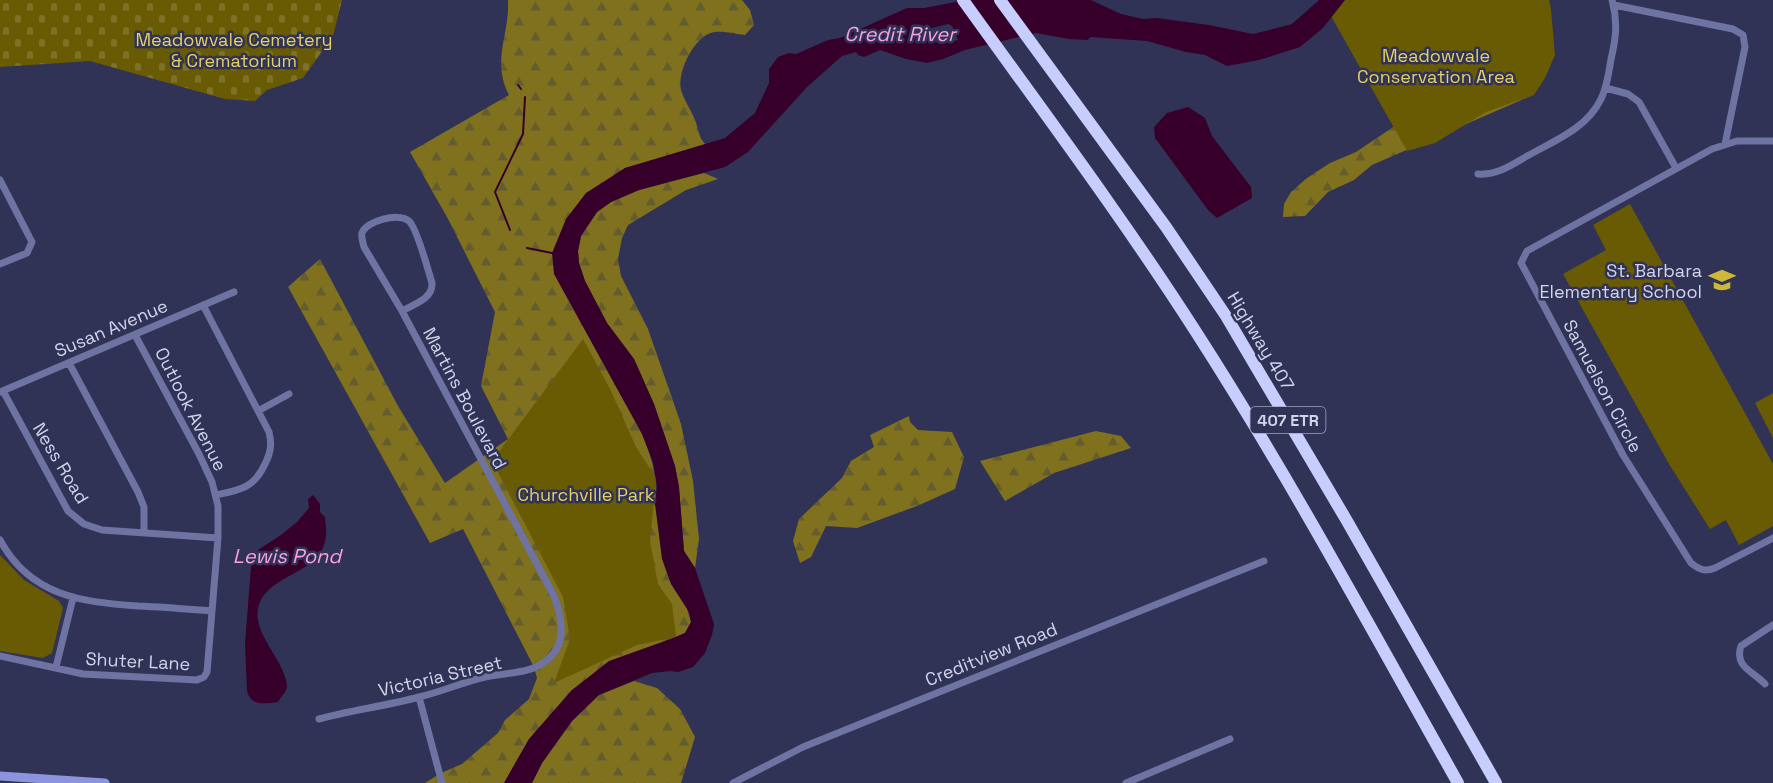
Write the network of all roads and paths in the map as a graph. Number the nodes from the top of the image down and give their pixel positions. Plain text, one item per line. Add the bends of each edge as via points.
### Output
1 (963, 0) edge
2 (1000, 0) edge
3 (1613, 3) edge
4 (1605, 88) junction
5 (1773, 141) edge
6 (1725, 144) junction
7 (1676, 168) junction
8 (1479, 174) dead end
9 (0, 180) edge
10 (0, 264) edge
11 (234, 292) dead end
12 (203, 305) junction
13 (402, 311) junction
14 (135, 335) junction
15 (69, 363) junction
16 (2, 392) edge
17 (289, 394) dead end
18 (258, 411) junction
19 (216, 495) junction
20 (144, 533) junction
21 (218, 537) junction
22 (1773, 538) edge
23 (1, 543) edge
24 (1264, 561) dead end
25 (74, 598) junction
26 (212, 611) junction
27 (1773, 625) edge
28 (0, 656) edge
29 (547, 660) joint
30 (56, 667) junction
31 (204, 677) joint
32 (1765, 684) dead end
33 (419, 697) junction
34 (319, 719) dead end
35 (1230, 739) dead end
36 (0, 776) edge
37 (105, 783) edge
38 (442, 783) edge
39 (733, 783) edge
40 (1126, 783) edge
41 (1458, 783) edge
42 (1496, 783) edge

1 - 41 highway, 407 ETR via 1197,332 1307,514
2 - 42 highway, Highway 407 / 407 ETR via 1226,316
3 - 4 street via 1616,36
3 - 6 street via 1733,28 1743,35 1745,47
4 - 7 street via 1626,93 1639,102
4 - 8 street via 1592,114 1570,133 1499,171
5 - 6 street, Samuelson Circle
6 - 7 street, Samuelson Circle
7 - 22 street, Samuelson Circle via 1527,251 1521,263 1623,455 1691,563 1706,571
9 - 10 street via 32,242 27,253
11 - 12 street, Susan Avenue
12 - 14 street, Susan Avenue
12 - 18 street
13 - 13 street, Martins Boulevard via 362,239 367,227 391,216 400,216 412,224 432,282 428,296
13 - 29 street, Martins Boulevard via 554,596 562,630 558,645
14 - 15 street, Susan Avenue
14 - 19 street, Outlook Avenue via 199,454
15 - 16 street, Susan Avenue
15 - 20 street via 138,492 144,507
16 - 20 street, Ness Road via 68,511 92,527
17 - 18 street
18 - 19 street via 272,444 261,473 246,487
19 - 21 street, Outlook Avenue
20 - 21 street, Ness Road
21 - 26 street, Outlook Avenue
23 - 25 street via 25,572
24 - 39 street, Creditview Road via 803,747
25 - 26 street
25 - 30 street
26 - 31 street, Outlook Avenue
27 - 32 street via 1741,646 1738,655 1741,663
28 - 30 street, Shuter Lane
29 - 33 street, Victoria Street via 522,673 486,677
30 - 31 street, Shuter Lane via 83,674 197,680
33 - 34 street, Victoria Street
33 - 38 street
35 - 40 street
36 - 37 street

